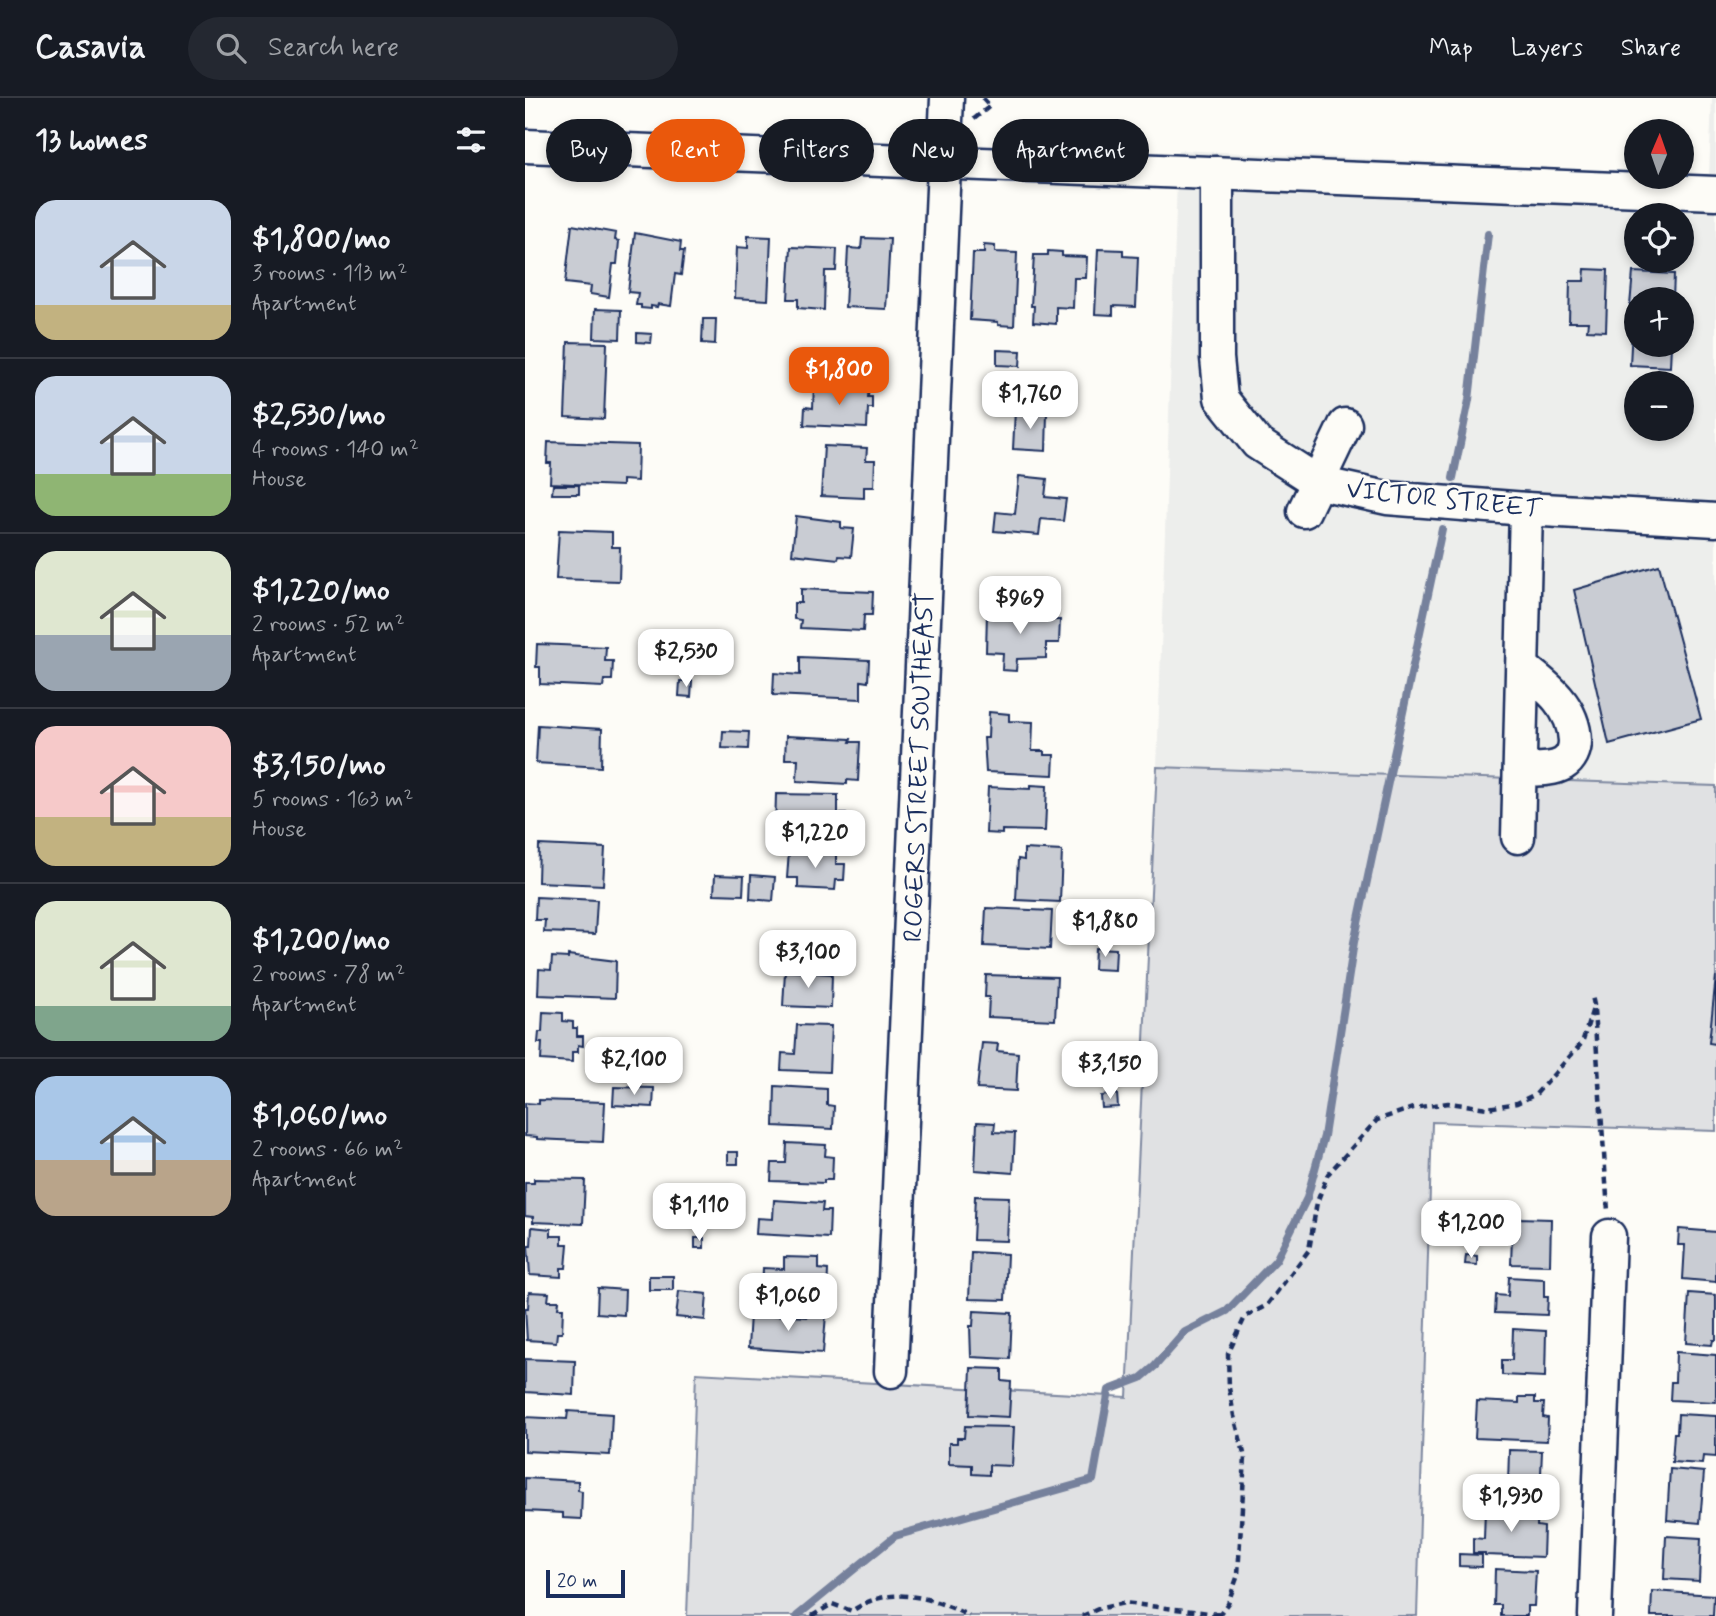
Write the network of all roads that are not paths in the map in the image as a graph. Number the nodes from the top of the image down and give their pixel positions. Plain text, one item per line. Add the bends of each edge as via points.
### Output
1 (947, 98) edge
2 (946, 119) edge
3 (525, 146) edge
4 (888, 160) edge
5 (978, 163) edge
6 (1217, 173) junction
7 (943, 182) edge
8 (1716, 193) edge
9 (1345, 425) dead end
10 (1319, 483) junction
11 (1526, 509) junction
12 (1304, 511) dead end
13 (1716, 520) edge
14 (1523, 668) junction
15 (1520, 770) junction
16 (1518, 837) dead end
17 (1609, 1236) road end
18 (891, 1371) dead end
19 (1595, 1616) edge

1 - 2 street, ROGERS STREET SOUTHEAST
3 - 4 street
5 - 6 street
6 - 8 street
6 - 10 street, VICTOR STREET via 1216,358 1221,398 1257,443
7 - 18 street, ROGERS STREET SOUTHEAST
9 - 10 street
10 - 11 street, VICTOR STREET via 1387,498
10 - 12 street
11 - 13 street, VICTOR STREET
11 - 14 street
14 - 15 street
14 - 15 street via 1566,708 1575,745 1562,765
15 - 16 street
17 - 19 street

